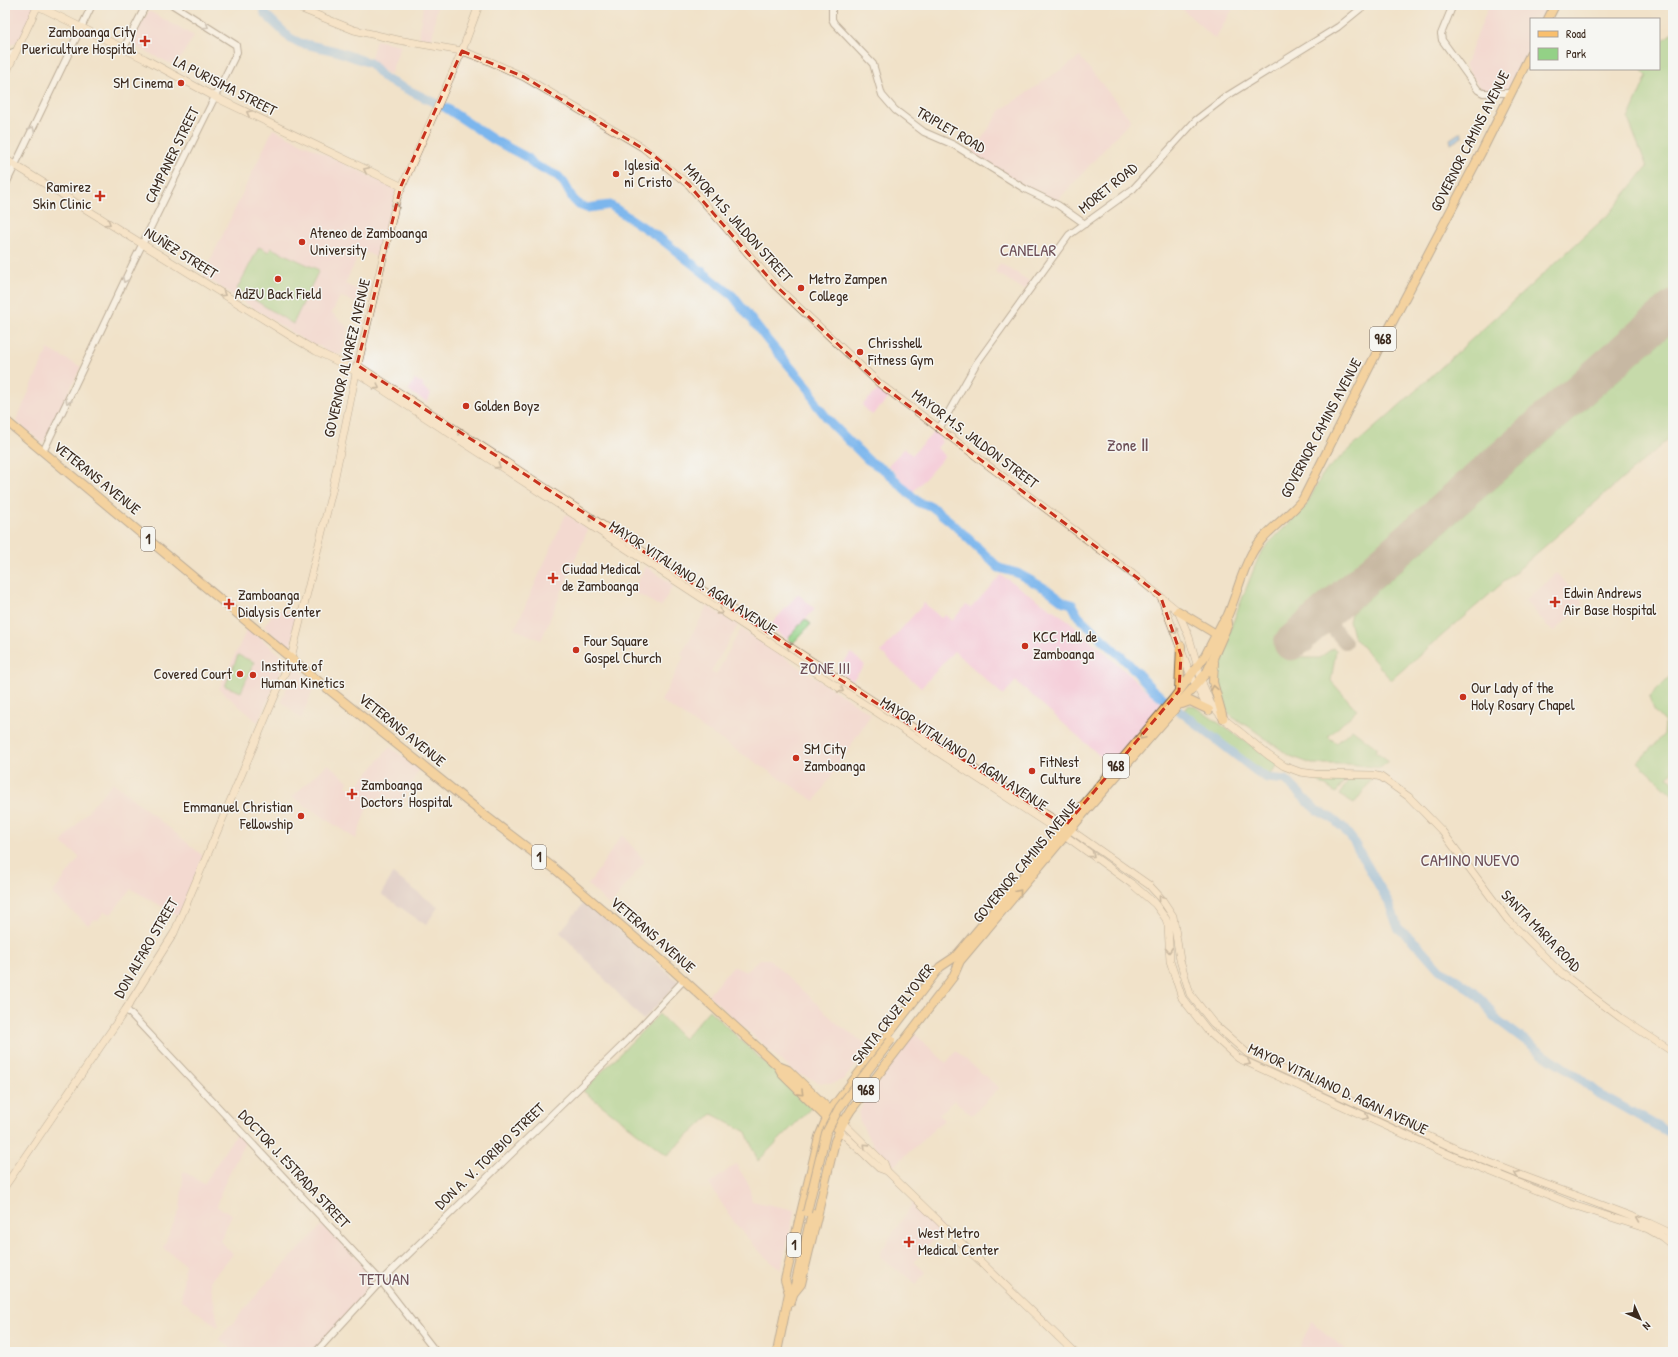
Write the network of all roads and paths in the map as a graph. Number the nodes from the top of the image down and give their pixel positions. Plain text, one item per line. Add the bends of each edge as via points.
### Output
1 (38, 5) edge
2 (92, 5) edge
3 (146, 5) edge
4 (173, 5) edge
5 (292, 5) edge
6 (479, 5) edge
7 (832, 5) edge
8 (1365, 5) edge
9 (1453, 5) edge
10 (1555, 5) edge
11 (1548, 18) edge
12 (81, 27) junction
13 (124, 48) junction
14 (16, 51) junction
15 (462, 51) junction
16 (1530, 54) edge
17 (5, 55) edge
18 (5, 75) edge
19 (1511, 93) junction
20 (215, 97) junction
21 (5, 159) edge
22 (16, 165) junction
23 (5, 186) edge
24 (401, 186) junction
25 (1085, 224) junction
26 (142, 245) junction
27 (345, 365) joint
28 (358, 365) junction
29 (356, 373) junction
30 (5, 420) edge
31 (939, 429) junction
32 (482, 446) junction
33 (43, 452) junction
34 (478, 453) junction
35 (573, 505) junction
36 (569, 512) junction
37 (1160, 595) junction
38 (1178, 610) junction
39 (1227, 617) junction
40 (754, 623) junction
41 (748, 630) junction
42 (1216, 634) junction
43 (1180, 646) junction
44 (291, 658) junction
45 (1214, 658) junction
46 (1198, 667) junction
47 (1191, 675) junction
48 (1199, 683) junction
49 (1179, 691) junction
50 (1181, 704) junction
51 (1209, 710) junction
52 (1223, 718) junction
53 (907, 723) junction
54 (902, 730) junction
55 (1395, 788) joint
56 (1065, 831) junction
57 (957, 959) junction
58 (684, 980) junction
59 (1192, 998) junction
60 (1186, 1005) junction
61 (126, 1009) junction
62 (1206, 1015) junction
63 (1200, 1021) junction
64 (1236, 1044) junction
65 (878, 1048) junction
66 (1231, 1051) junction
67 (1673, 1052) edge
68 (890, 1058) junction
69 (860, 1070) junction
70 (1298, 1076) junction
71 (873, 1080) junction
72 (1294, 1084) junction
73 (843, 1093) junction
74 (1345, 1098) junction
75 (856, 1103) junction
76 (1342, 1106) junction
77 (828, 1114) junction
78 (841, 1127) junction
79 (1408, 1127) junction
80 (1404, 1134) junction
81 (817, 1145) junction
82 (1456, 1148) junction
83 (833, 1149) junction
84 (1452, 1156) junction
85 (811, 1171) junction
86 (827, 1175) junction
87 (5, 1186) edge
88 (805, 1198) junction
89 (821, 1201) junction
90 (1598, 1204) junction
91 (1596, 1212) junction
92 (1673, 1236) edge
93 (1673, 1246) edge
94 (381, 1281) junction
95 (791, 1293) junction
96 (316, 1352) edge
97 (436, 1352) edge
98 (777, 1352) edge
99 (1074, 1352) edge

1 - 12 main road, LA PURISIMA STREET
1 - 14 main road
2 - 12 street
3 - 13 street
4 -> 20 street, CAMPANER STREET via 237,47 237,52
5 - 15 main road, MAYOR M.S. JALDON STREET via 354,30
6 - 15 main road, GOVERNOR ALVAREZ AVENUE
7 - 25 street, TRIPLET ROAD via 834,23 871,61 882,95 895,110 924,132 954,145 1058,205
8 - 25 street, MORET ROAD via 1338,27 1227,96 1196,120 1133,189
9 - 19 street via 1441,34 1442,40 1478,90 1483,93
10 - 11 main road
12 - 13 main road, LA PURISIMA STREET
22 -> 12 street
13 - 20 main road, LA PURISIMA STREET
14 - 17 street
14 - 18 main road
15 - 24 main road, GOVERNOR ALVAREZ AVENUE
15 - 31 main road, MAYOR M.S. JALDON STREET via 524,77 608,125 652,154 689,185 775,285 816,325 880,384
16 - 19 main road, GOVERNOR CAMINS AVENUE / 968
19 - 39 main road, GOVERNOR CAMINS AVENUE / 968 via 1303,499 1267,534 1252,553
24 -> 20 main road, LA PURISIMA STREET
20 - 26 street, CAMPANER STREET
21 - 22 main road, NUÑEZ STREET
22 - 23 street
22 -> 26 main road, NUÑEZ STREET
28 -> 24 main road, GOVERNOR ALVAREZ AVENUE
25 - 31 street, MORET ROAD via 1063,241 967,377
26 -> 27 main road, NUÑEZ STREET via 299,342
26 -> 33 street, CAMPANER STREET
27 - 29 main road, MAYOR VITALIANO D. AGAN AVENUE
28 - 29 main road, GOVERNOR ALVAREZ AVENUE
32 -> 28 main road, MAYOR VITALIANO D. AGAN AVENUE
29 -> 34 main road, MAYOR VITALIANO D. AGAN AVENUE
29 - 44 main road, GOVERNOR ALVAREZ AVENUE via 332,492
30 - 33 main road, VETERANS AVENUE / 1
31 - 37 main road, MAYOR M.S. JALDON STREET
32 - 34 main road
32 - 35 main road, MAYOR VITALIANO D. AGAN AVENUE
33 - 44 main road, VETERANS AVENUE / 1
34 -> 36 main road, MAYOR VITALIANO D. AGAN AVENUE
35 - 36 main road
40 -> 35 main road, MAYOR VITALIANO D. AGAN AVENUE
36 -> 41 main road, MAYOR VITALIANO D. AGAN AVENUE
37 - 38 main road, MAYOR M.S. JALDON STREET
37 -> 43 main road, MAYOR M.S. JALDON STREET
38 - 42 main road
38 - 46 main road, MAYOR M.S. JALDON STREET via 1190,637
39 - 42 main road, GOVERNOR CAMINS AVENUE / 968
39 - 45 main road, GOVERNOR CAMINS AVENUE / 968 via 1228,624
40 - 41 main road
53 -> 40 main road, MAYOR VITALIANO D. AGAN AVENUE
41 -> 54 main road, MAYOR VITALIANO D. AGAN AVENUE
42 - 46 main road, GOVERNOR CAMINS AVENUE / 968
43 - 47 main road, MAYOR M.S. JALDON STREET
43 - 49 main road
44 - 58 main road, VETERANS AVENUE / 1 via 459,795 555,869
44 - 61 main road, DON ALFARO STREET via 178,925
45 - 48 main road, GOVERNOR CAMINS AVENUE / 968
52 -> 45 main road via 1213,682
46 - 47 main road, GOVERNOR CAMINS AVENUE / 968
46 - 48 main road, MAYOR M.S. JALDON STREET
47 - 48 main road, MAYOR M.S. JALDON STREET
47 - 49 main road, GOVERNOR CAMINS AVENUE / 968
48 - 50 main road, GOVERNOR CAMINS AVENUE / 968
48 - 51 main road, MAYOR M.S. JALDON STREET
48 - 52 main road, MAYOR M.S. JALDON STREET
49 -> 56 main road, GOVERNOR CAMINS AVENUE / 968
50 - 51 main road via 1190,700
50 - 56 main road, GOVERNOR CAMINS AVENUE / 968
51 - 52 main road, MAYOR M.S. JALDON STREET
52 - 55 main road, MAYOR M.S. JALDON STREET via 1268,756 1284,766 1315,774 1373,775 1381,777
53 - 54 main road
53 - 56 main road, MAYOR VITALIANO D. AGAN AVENUE
54 - 56 main road, MAYOR VITALIANO D. AGAN AVENUE
55 - 67 main road, SANTA MARIA ROAD via 1409,797 1446,835 1508,920 1561,973 1621,1018
56 - 57 main road, GOVERNOR CAMINS AVENUE / 968
59 -> 56 main road, MAYOR VITALIANO D. AGAN AVENUE via 1180,960 1176,925 1168,908 1149,885
56 -> 60 main road, MAYOR VITALIANO D. AGAN AVENUE via 1150,898 1162,913 1168,926 1170,961
57 - 65 main road, GOVERNOR CAMINS AVENUE / 968 via 940,967
57 - 68 main road, GOVERNOR CAMINS AVENUE / 968 via 953,977
57 - 95 main road, SANTA CRUZ FLYOVER, bridge via 839,1108 826,1133
58 - 77 main road, VETERANS AVENUE / 1 via 778,1066 788,1070
58 - 94 street, DON A. V. TORIBIO STREET via 627,1041
59 - 60 main road
59 - 62 main road, MAYOR VITALIANO D. AGAN AVENUE
60 - 63 main road, MAYOR VITALIANO D. AGAN AVENUE
61 - 87 main road, DON ALFARO STREET
61 - 94 street, DOCTOR J. ESTRADA STREET
62 - 63 main road
62 - 64 main road, MAYOR VITALIANO D. AGAN AVENUE
63 - 66 main road, MAYOR VITALIANO D. AGAN AVENUE
64 - 66 main road
64 - 70 main road, MAYOR VITALIANO D. AGAN AVENUE via 1247,1053
65 - 68 main road
65 - 69 main road, GOVERNOR CAMINS AVENUE / 968
66 -> 72 main road, MAYOR VITALIANO D. AGAN AVENUE via 1238,1058
68 - 71 main road, GOVERNOR CAMINS AVENUE / 968
69 - 71 main road
69 - 73 main road, GOVERNOR CAMINS AVENUE / 968
70 - 72 main road
70 - 74 main road, MAYOR VITALIANO D. AGAN AVENUE
71 - 75 main road, GOVERNOR CAMINS AVENUE / 968
72 - 76 main road, MAYOR VITALIANO D. AGAN AVENUE
73 - 75 main road
73 - 77 main road, GOVERNOR CAMINS AVENUE / 968
74 - 76 main road
74 - 79 main road, MAYOR VITALIANO D. AGAN AVENUE
75 - 78 main road, GOVERNOR CAMINS AVENUE / 968
76 -> 80 main road, MAYOR VITALIANO D. AGAN AVENUE
77 - 78 main road, 1
77 - 81 main road, 1
78 - 83 main road, 1
78 - 99 main road via 879,1168 887,1171
79 - 80 main road
79 - 82 main road, MAYOR VITALIANO D. AGAN AVENUE
80 - 84 main road, MAYOR VITALIANO D. AGAN AVENUE
81 - 83 main road
81 - 85 main road, 1
82 - 84 main road
90 -> 82 main road, MAYOR VITALIANO D. AGAN AVENUE
83 - 86 main road, 1
84 - 91 main road, MAYOR VITALIANO D. AGAN AVENUE
85 - 86 main road
85 - 88 main road, 1
86 - 89 main road, 1
88 - 89 main road
88 - 95 main road, 1 via 785,1280
89 - 95 main road, 1 via 801,1284
90 - 91 main road
92 -> 90 main road, MAYOR VITALIANO D. AGAN AVENUE via 1649,1223
91 - 93 main road, MAYOR VITALIANO D. AGAN AVENUE via 1648,1229
94 - 96 street, DON A. V. TORIBIO STREET
94 - 97 street, DOCTOR J. ESTRADA STREET
95 - 98 main road

